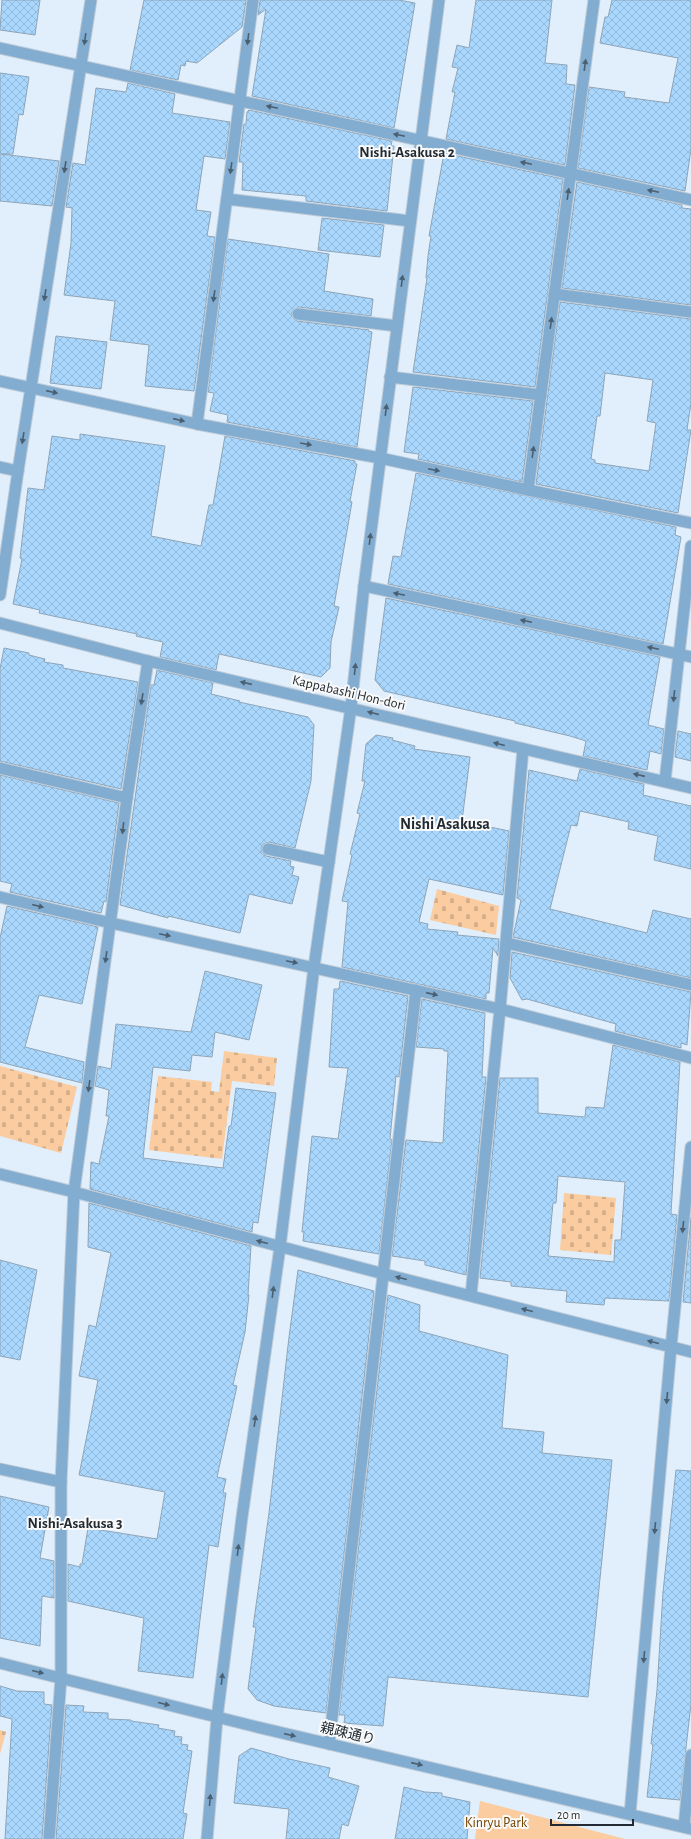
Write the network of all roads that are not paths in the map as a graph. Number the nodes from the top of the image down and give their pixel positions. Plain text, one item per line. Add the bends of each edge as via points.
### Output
1 (91, 0) edge
2 (253, 0) edge
3 (439, 0) edge
4 (594, 0) edge
5 (0, 48) edge
6 (82, 65) junction
7 (240, 100) junction
8 (420, 140) junction
9 (571, 173) junction
10 (227, 199) junction
11 (691, 200) edge
12 (410, 221) junction
13 (554, 294) junction
14 (691, 312) edge
15 (298, 314) dead end
16 (397, 326) junction
17 (390, 378) junction
18 (0, 381) edge
19 (30, 387) junction
20 (541, 395) junction
21 (197, 424) junction
22 (380, 458) junction
23 (0, 467) edge
24 (18, 471) junction
25 (528, 490) junction
26 (691, 523) edge
27 (691, 546) edge
28 (364, 586) junction
29 (0, 595) edge
30 (0, 623) edge
31 (679, 654) junction
32 (691, 657) edge
33 (148, 661) junction
34 (350, 707) junction
35 (523, 750) junction
36 (0, 768) edge
37 (665, 781) junction
38 (691, 788) edge
39 (127, 798) junction
40 (268, 849) dead end
41 (329, 862) junction
42 (0, 897) edge
43 (111, 924) junction
44 (506, 943) junction
45 (314, 967) junction
46 (691, 985) edge
47 (416, 990) junction
48 (500, 1009) junction
49 (691, 1058) edge
50 (691, 1148) edge
51 (0, 1174) edge
52 (74, 1192) junction
53 (280, 1246) junction
54 (384, 1274) junction
55 (471, 1295) junction
56 (671, 1347) junction
57 (691, 1352) edge
58 (0, 1469) edge
59 (61, 1482) junction
60 (0, 1663) edge
61 (61, 1678) junction
62 (217, 1718) junction
63 (329, 1744) junction
64 (691, 1755) edge
65 (630, 1814) junction
66 (688, 1828) edge
67 (49, 1839) edge
68 (206, 1839) edge

1 -> 6 street
2 -> 7 street
3 - 8 street
9 -> 4 street
5 - 6 street
6 - 7 street
6 -> 19 street
8 -> 7 street
7 -> 10 street
9 -> 8 street
8 - 12 street
11 -> 9 street
13 -> 9 street
10 - 12 street
10 -> 21 street
16 -> 12 street
13 - 14 street
20 -> 13 street
15 - 16 street
16 - 17 street
17 - 20 street
22 -> 17 street
18 - 19 street
19 -> 21 street
19 -> 24 street
25 -> 20 street
21 -> 22 street
22 -> 25 street
28 -> 22 street
23 - 24 street
24 - 29 street
25 - 26 street
27 - 31 street
31 -> 28 street
34 -> 28 street
30 - 33 street, Kappabashi Hon-dori
31 - 32 street
31 -> 37 street
34 -> 33 street, Kappabashi Hon-dori
33 -> 39 street
35 -> 34 street, Kappabashi Hon-dori
34 - 41 street
37 -> 35 street, Kappabashi Hon-dori
35 - 44 street
36 - 39 street
37 - 38 street, Kappabashi Hon-dori
39 -> 43 street
40 - 41 street
41 - 45 street
42 -> 43 street
43 -> 45 street
43 -> 52 street
44 - 46 street
44 - 48 street
45 - 47 street
45 - 53 street
47 -> 48 street
47 - 54 street
48 - 49 street
48 - 55 street
50 -> 56 street
51 - 52 street
53 -> 52 street
52 - 59 street
53 - 54 street
62 -> 53 street
55 -> 54 street
54 - 63 street
56 -> 55 street
56 - 57 street
56 -> 65 street
58 - 59 street
59 - 61 street
60 -> 61 street, 親疎通り
61 -> 62 street, 親疎通り
61 - 67 street
62 -> 63 street, 親疎通り
68 -> 62 street
63 -> 65 street, 親疎通り
64 - 66 street
65 - 66 street, 親疎通り

